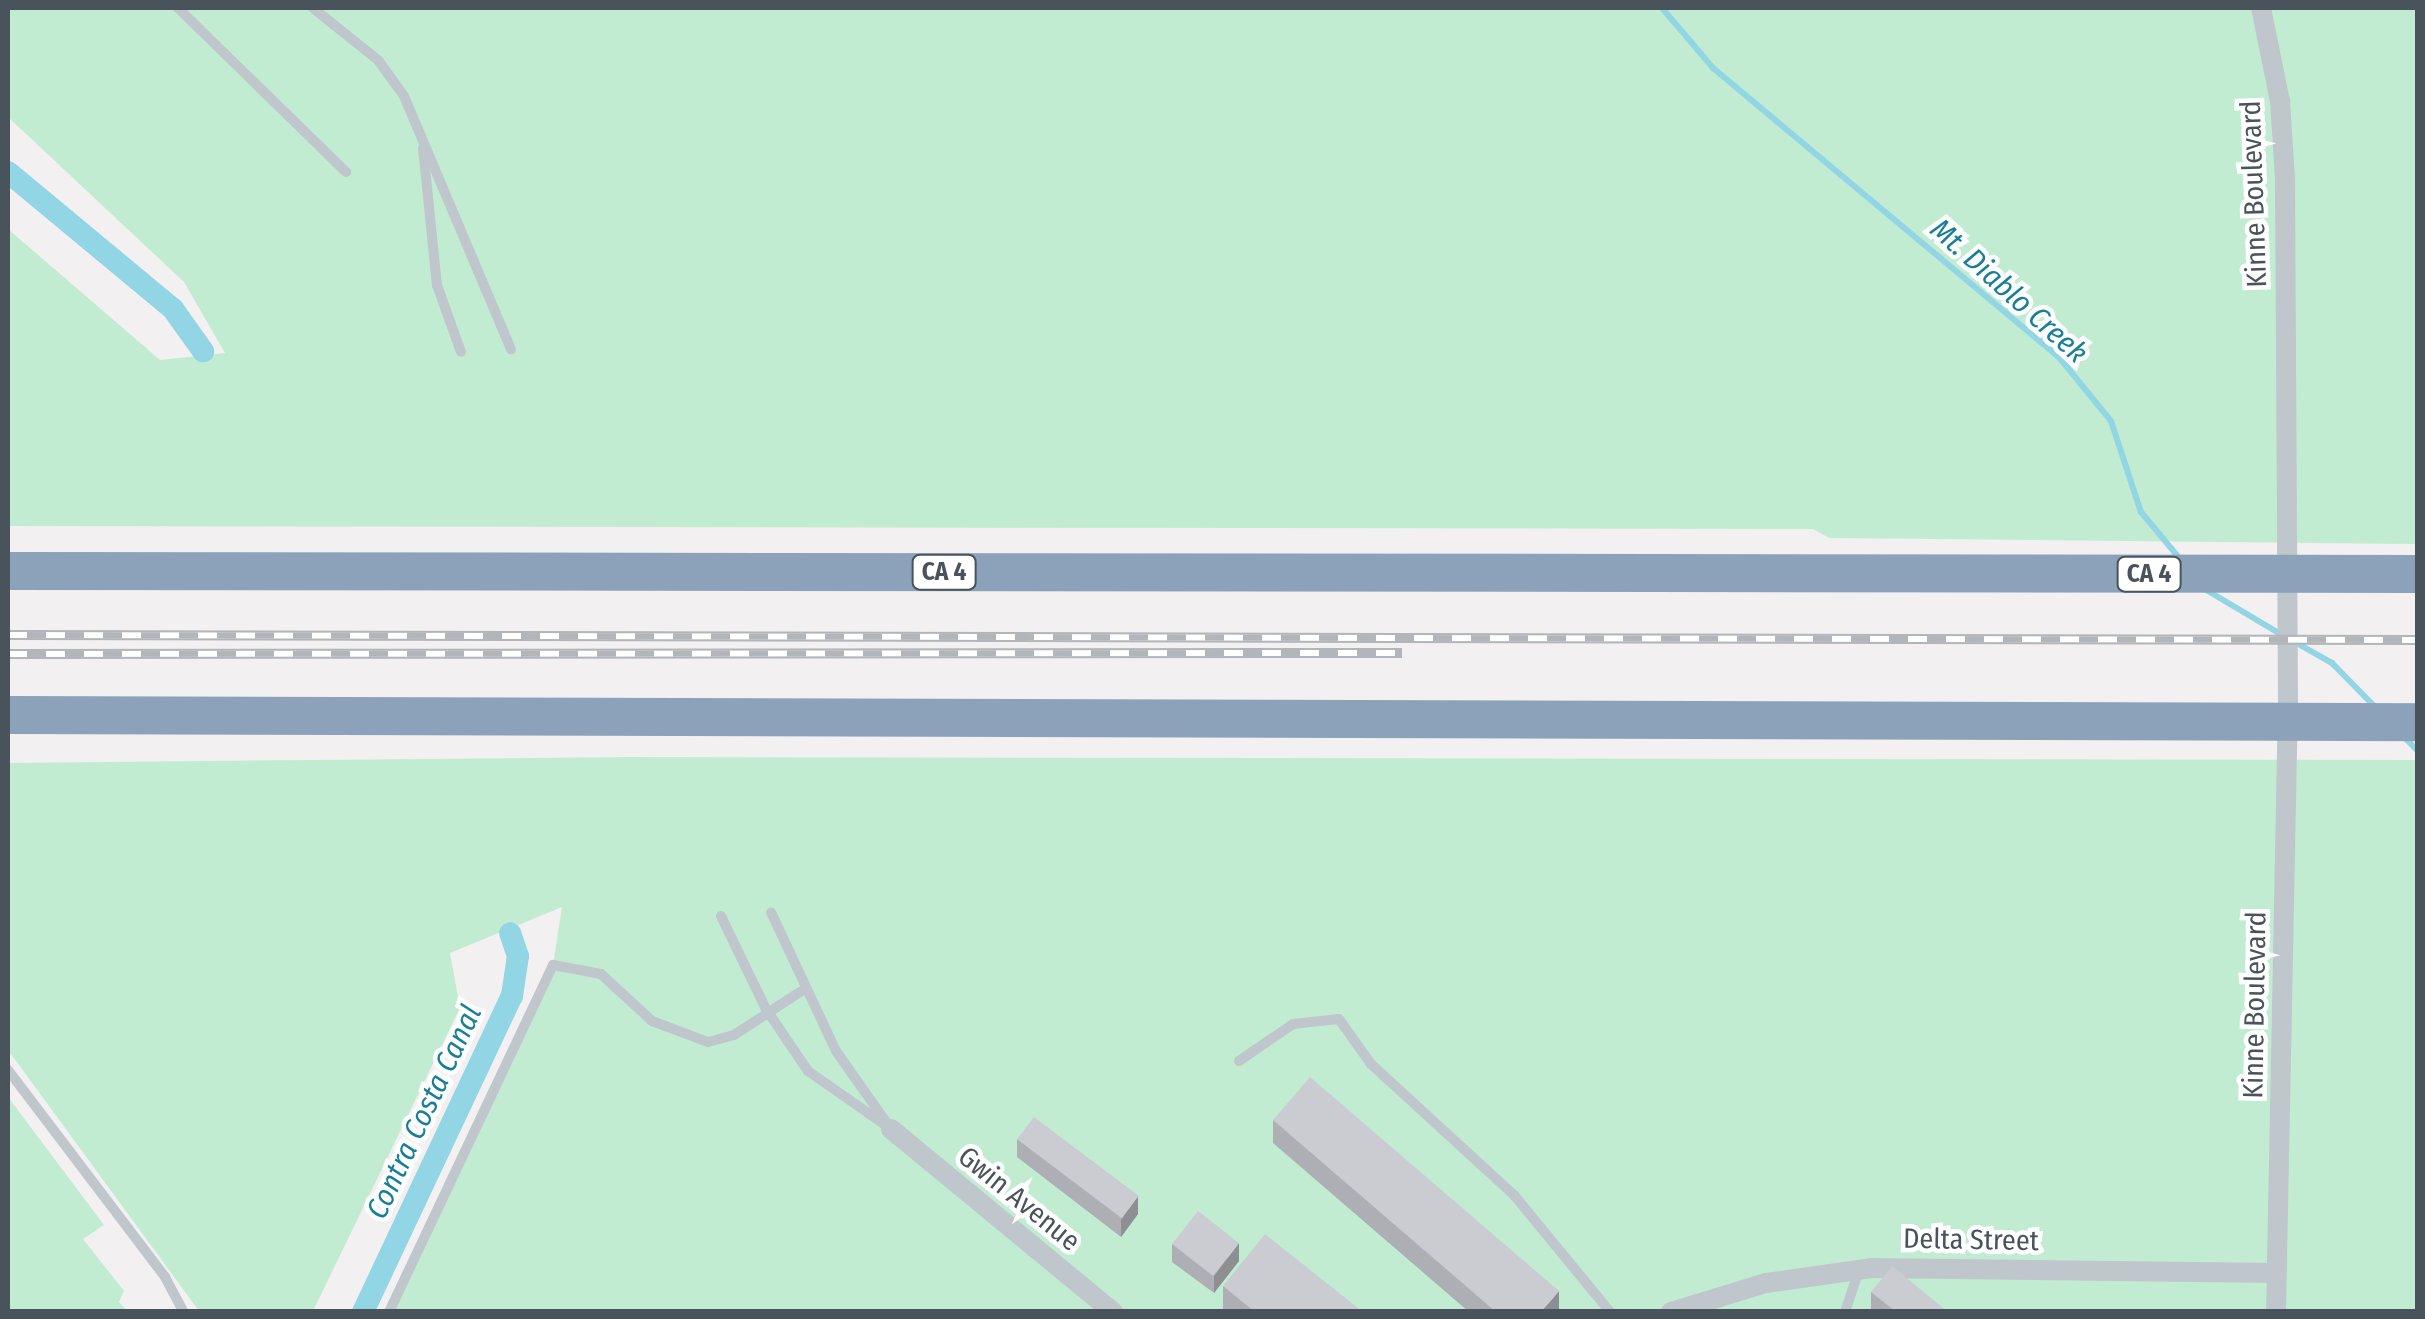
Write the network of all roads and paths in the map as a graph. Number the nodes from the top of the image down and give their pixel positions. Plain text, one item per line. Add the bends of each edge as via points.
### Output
1 (178, 8) edge
2 (313, 8) edge
3 (2261, 8) edge
4 (421, 132) junction
5 (346, 172) dead end
6 (511, 349) dead end
7 (461, 352) dead end
8 (8, 571) edge
9 (2418, 574) edge
10 (8, 715) edge
11 (2418, 722) edge
12 (771, 912) dead end
13 (721, 916) dead end
14 (806, 988) junction
15 (766, 1009) junction
16 (1239, 1061) dead end
17 (8, 1070) edge
18 (891, 1129) junction
19 (1859, 1269) junction
20 (2276, 1273) junction
21 (184, 1312) edge
22 (388, 1312) edge
23 (1113, 1312) edge
24 (1610, 1312) edge
25 (1671, 1312) edge
26 (1845, 1312) edge
27 (2276, 1312) edge

1 - 5 lane
2 - 4 lane via 378,60
3 - 20 street, Kinne Boulevard via 2280,101 2286,179 2288,700
4 - 6 lane
4 - 7 lane via 437,284
8 - 9 highway, CA 4
10 - 11 highway
12 - 14 lane
13 - 15 lane
14 - 15 lane
14 - 18 lane via 836,1051
15 - 18 lane via 808,1071
15 - 22 lane via 734,1035 691,1040 652,1022 601,974 553,965
16 - 24 lane via 1294,1024 1339,1020 1371,1064 1514,1195
17 - 21 lane via 165,1277
18 - 23 street, Gwin Avenue
19 - 20 street, Delta Street
19 - 25 street, Delta Street via 1750,1287
19 - 26 lane via 1855,1299
20 - 27 street, Kinne Boulevard

